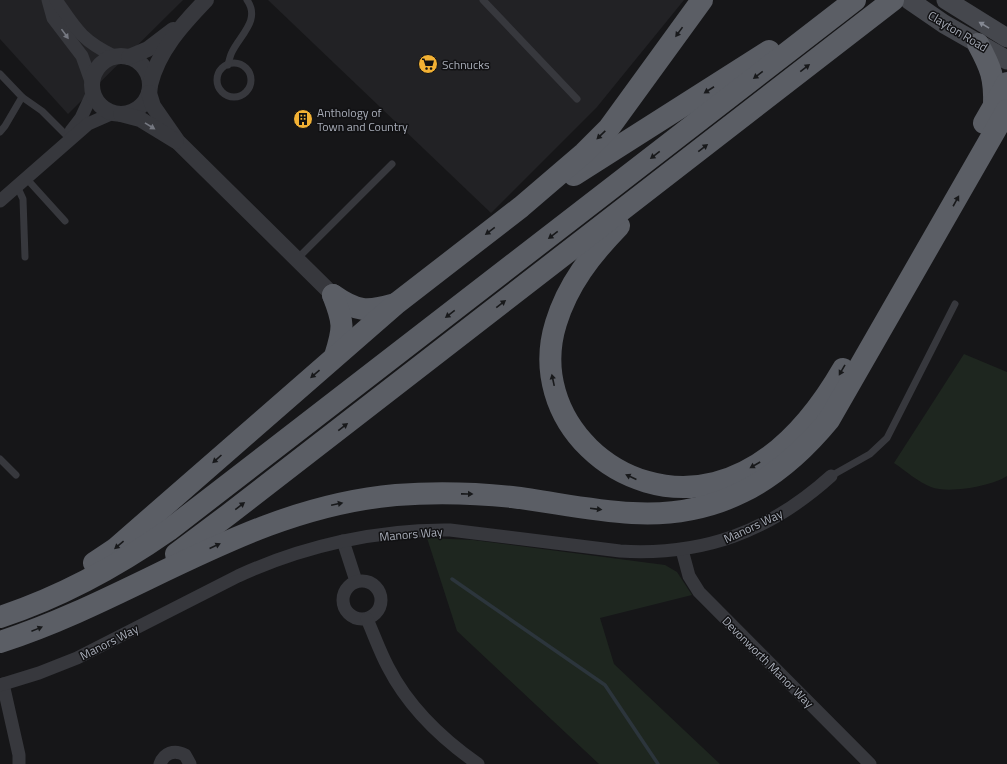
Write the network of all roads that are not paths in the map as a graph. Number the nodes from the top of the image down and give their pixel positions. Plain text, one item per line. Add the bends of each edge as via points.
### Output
1 (48, 0) edge
2 (56, 0) edge
3 (206, 0) edge
4 (247, 0) edge
5 (483, 0) edge
6 (702, 0) edge
7 (847, 0) edge
8 (855, 0) edge
9 (893, 0) edge
10 (909, 0) edge
11 (946, 0) edge
12 (183, 24) junction
13 (1007, 38) edge
14 (978, 44) junction
15 (122, 56) junction
16 (1007, 60) edge
17 (228, 64) junction
18 (0, 74) edge
19 (1007, 83) edge
20 (93, 88) junction
21 (150, 89) junction
22 (22, 97) junction
23 (577, 99) dead end
24 (1000, 108) edge
25 (117, 113) junction
26 (0, 132) edge
27 (67, 136) junction
28 (178, 142) junction
29 (58, 148) junction
30 (392, 164) dead end
31 (672, 172) junction
32 (22, 182) junction
33 (0, 201) edge
34 (521, 207) junction
35 (65, 221) dead end
36 (25, 257) dead end
37 (297, 259) junction
38 (333, 295) junction
39 (398, 303) junction
40 (955, 304) dead end
41 (335, 356) junction
42 (0, 459) edge
43 (16, 476) dead end
44 (831, 476) joint
45 (343, 541) junction
46 (682, 550) junction
47 (356, 581) junction
48 (104, 599) junction
49 (7, 615) edge
50 (367, 619) junction
51 (0, 642) edge
52 (2, 685) edge
53 (19, 764) edge
54 (160, 764) edge
55 (190, 764) edge
56 (478, 764) edge
57 (870, 764) edge

1 -> 20 street via 53,18 82,56
2 - 15 street via 74,28 92,45
3 - 12 street
4 - 17 lane via 253,10 252,21 231,53
5 - 23 lane
6 -> 34 highway via 609,128
7 -> 34 highway
8 -> 49 highway via 169,530 95,577
31 -> 9 highway
10 - 14 main road, Clayton Road
13 -> 11 main road, Clayton Road
12 - 15 street via 148,48
12 - 21 street via 158,59
14 - 16 main road, Clayton Road
14 - 24 highway via 991,67
15 - 20 street via 107,59 96,70
15 - 21 street via 142,64 147,70
17 - 17 lane via 220,72 217,82 219,87 231,97 242,96 250,88 248,71 239,64
18 - 22 lane
19 - 24 highway
20 - 25 street via 100,105
20 - 27 street via 81,118
21 - 25 street via 141,106 135,110
21 - 28 street via 153,106
22 - 26 lane
22 - 27 lane via 42,111
24 -> 31 highway via 816,411 801,429 766,459 715,483 690,487 640,481 616,470 599,457 580,439 568,421 557,398 552,374 551,349 555,325 574,281 607,238
48 -> 24 highway via 267,524 319,508 359,500 434,493 473,494 631,513 659,513 716,503 764,481 810,444 829,420
25 -> 28 street via 140,119
25 - 29 street via 88,124
27 - 29 street
28 - 37 street
29 - 32 street
30 - 37 lane
48 -> 31 highway via 155,568 228,515
32 - 33 street
32 - 35 lane
32 - 36 lane
34 -> 39 highway
37 - 38 street
38 - 39 highway via 349,306 361,310 376,310
38 - 41 highway via 342,322 342,333
39 - 41 highway
40 - 44 lane via 887,438 870,454
41 -> 49 highway via 115,549
42 - 43 lane
44 - 46 street, Manors Way via 785,512 764,524 735,537
45 - 46 street, Manors Way via 423,530 450,530 620,551 646,553
45 - 47 street
45 - 52 street, Manors Way via 308,549 256,568 77,658
46 - 57 street, Devonworth Manor Way via 689,576 700,592
47 - 50 street via 347,587 343,595 344,606 353,617
47 - 50 street via 368,581 379,589 382,603 378,611
51 -> 48 highway via 64,618
50 - 56 street via 388,667 407,697 458,749
52 - 53 street
54 - 55 street via 165,756 175,752 185,755

